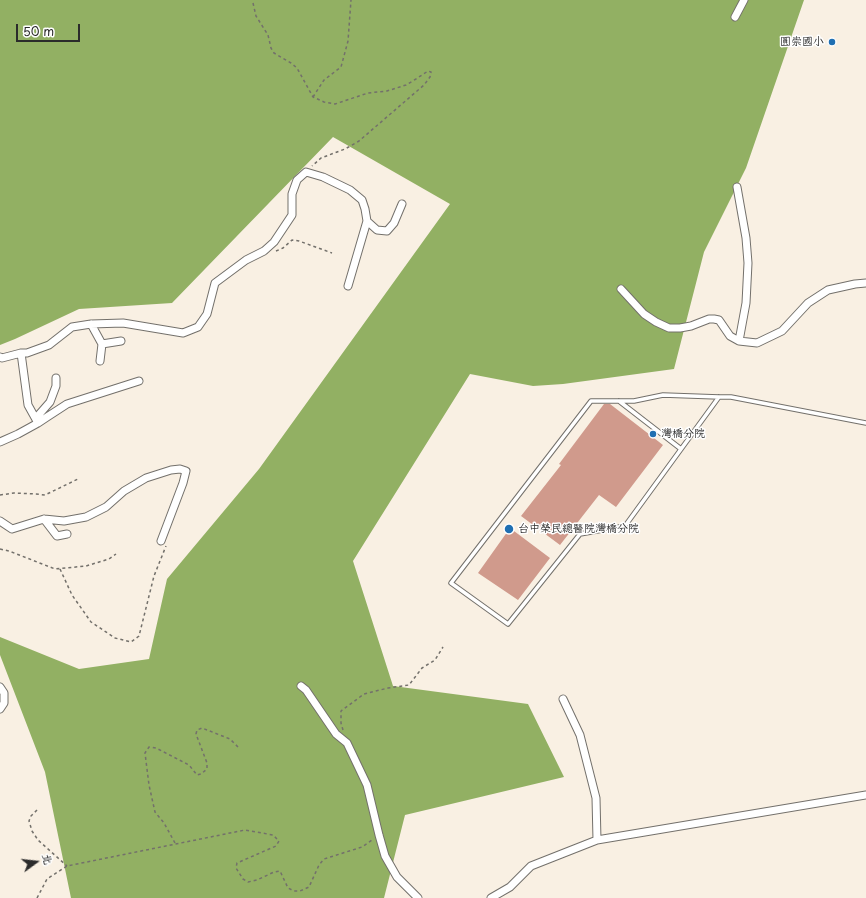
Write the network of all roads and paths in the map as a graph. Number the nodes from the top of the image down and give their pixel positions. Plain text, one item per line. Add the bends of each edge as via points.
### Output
1 (351, 0) edge
2 (744, 0) edge
3 (253, 3) dead end
4 (735, 18) dead end
5 (313, 97) junction
6 (306, 172) junction
7 (737, 187) dead end
8 (402, 204) dead end
9 (367, 221) junction
10 (264, 251) junction
11 (332, 253) dead end
12 (866, 283) edge
13 (348, 286) dead end
14 (621, 289) dead end
15 (91, 324) junction
16 (121, 341) dead end
17 (739, 341) junction
18 (102, 344) junction
19 (21, 354) junction
20 (0, 357) edge
21 (100, 361) dead end
22 (56, 378) dead end
23 (139, 381) dead end
24 (719, 397) junction
25 (618, 401) junction
26 (37, 421) junction
27 (866, 423) edge
28 (0, 442) edge
29 (681, 450) junction
30 (78, 479) dead end
31 (0, 495) edge
32 (44, 519) junction
33 (0, 521) edge
34 (67, 534) dead end
35 (161, 541) joint
36 (0, 549) edge
37 (116, 554) dead end
38 (60, 569) junction
39 (443, 647) dead end
40 (301, 686) dead end
41 (0, 688) edge
42 (563, 699) dead end
43 (0, 709) edge
44 (343, 730) dead end
45 (238, 747) dead end
46 (866, 795) edge
47 (37, 810) dead end
48 (379, 836) junction
49 (597, 840) junction
50 (175, 844) junction
51 (67, 866) junction
52 (37, 898) edge
53 (418, 898) edge
54 (491, 898) edge

1 - 5 path via 348,41 341,67 324,80
2 - 4 street
3 - 5 path via 256,16 268,35 274,53 297,68
5 - 6 path via 335,104 368,93 406,86 428,71 431,72 424,85 359,141 321,158
6 - 9 street via 350,190 362,200
6 - 10 street via 297,180 292,194 292,215 274,242
7 - 17 street via 748,263 746,303
8 - 9 street via 394,223 387,231 377,230
9 - 13 street
10 - 11 path via 272,253 292,240
10 - 15 street via 246,260 215,283 207,314 198,328 183,333 122,323
12 - 17 street via 828,290 808,303 782,331 757,343
14 - 17 street via 644,314 669,328 691,326 714,319 719,320 730,336
15 - 18 street
15 - 19 street via 72,327 49,345
16 - 18 street
18 - 21 street
19 - 20 street
19 - 26 street via 28,405
22 - 26 street via 50,402
23 - 26 street via 68,404
24 - 25 lane via 663,395 634,401
24 - 27 lane via 731,397
24 - 29 lane
25 - 29 lane
25 - 29 lane via 591,401 451,583 508,624 580,534 625,526
26 - 28 street
30 - 31 path via 45,495
32 - 33 street via 12,529
32 - 34 street via 57,536
32 - 35 street via 64,521 86,517 106,507 124,490 146,478 180,469 186,471 183,483
35 - 38 path via 167,547 154,576 139,636 131,642 115,638 91,622 72,595
36 - 38 path
37 - 38 path via 109,559 86,566
39 - 44 path via 435,660 422,668 409,685 364,694 341,711
40 - 48 street via 336,734 348,743 367,785
41 - 43 street via 4,693 4,703
42 - 49 street via 580,734 596,798
45 - 50 path via 230,739 202,728 197,730 207,769 197,775 189,765 156,748 149,747 145,753 155,812 164,822
46 - 49 street
47 - 51 path via 28,821 32,831 38,840
48 - 50 path via 362,846 324,859 318,865 309,886 300,891 288,888 280,871 248,882 242,879 236,868 237,863 244,859 276,846 279,841 273,835 245,830
48 - 53 street via 397,877
49 - 54 street via 531,866 510,887
50 - 51 path
51 - 52 path via 46,879

